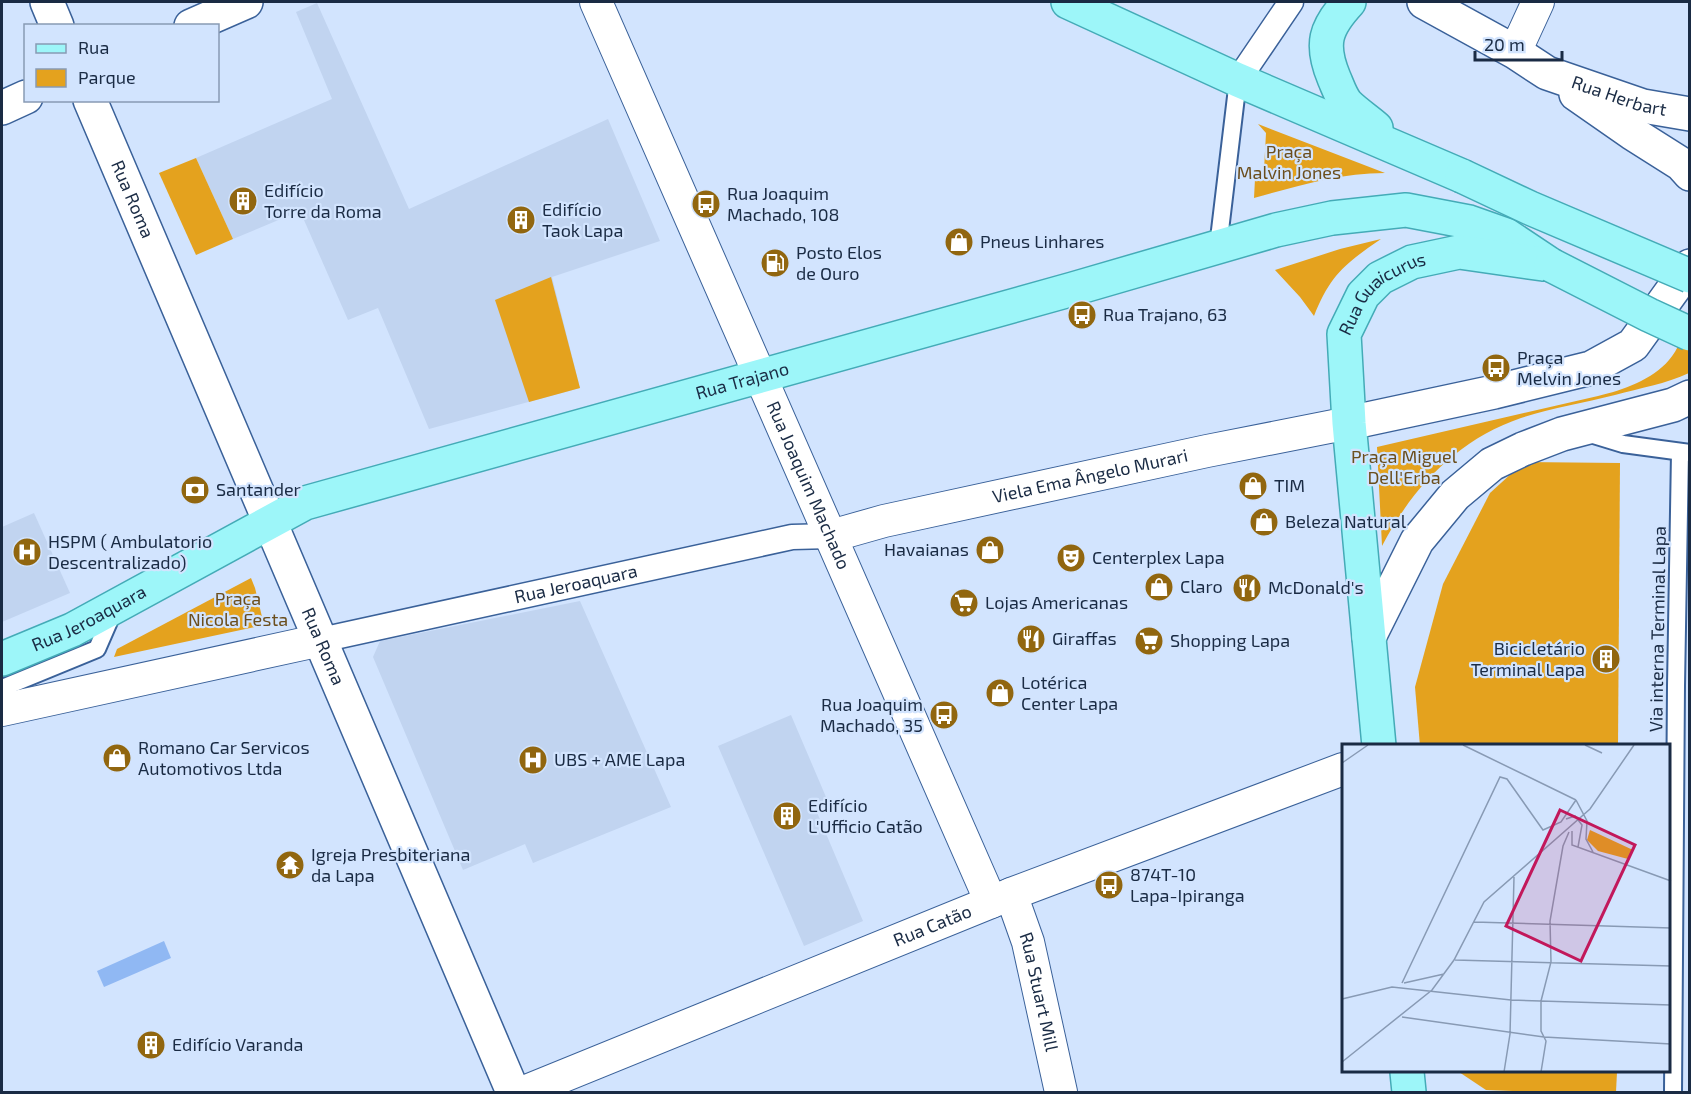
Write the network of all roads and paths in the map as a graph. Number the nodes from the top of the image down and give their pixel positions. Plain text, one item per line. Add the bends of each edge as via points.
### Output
1 (46, 2) edge
2 (246, 2) edge
3 (596, 2) edge
4 (1068, 2) edge
5 (1291, 2) edge
6 (1349, 2) edge
7 (1424, 2) edge
8 (1538, 2) edge
9 (56, 24) edge
10 (196, 24) edge
11 (1515, 52) junction
12 (1547, 73) junction
13 (1238, 80) junction
14 (24, 99) edge
15 (91, 102) edge
16 (2, 108) edge
17 (1689, 114) edge
18 (1398, 147) junction
19 (1689, 174) edge
20 (1218, 247) junction
21 (1551, 265) junction
22 (1689, 266) edge
23 (1689, 276) edge
24 (1689, 333) edge
25 (761, 375) junction
26 (1689, 398) edge
27 (1349, 423) junction
28 (1578, 430) junction
29 (1685, 453) edge
30 (270, 521) junction
31 (831, 536) junction
32 (116, 606) junction
33 (1369, 637) junction
34 (321, 640) junction
35 (2, 659) edge
36 (2, 688) edge
37 (2, 710) edge
38 (1379, 744) edge
39 (1342, 769) edge
40 (1001, 898) junction
41 (513, 1092) edge
42 (524, 1092) edge
43 (1062, 1092) edge
44 (1673, 1092) edge

1 - 9 street
2 - 10 street
3 - 25 street, Rua Joaquim Machado
4 - 13 main road
5 - 13 street
6 - 18 main road via 1334,19 1327,36 1331,70 1346,102
7 - 11 street, Rua Herbart
8 - 11 street
11 - 12 street, Rua Herbart
12 - 17 street, Rua Herbart via 1643,106
12 - 19 street via 1682,164
13 - 18 main road
13 - 20 lane
14 - 16 street
15 - 30 street, Rua Roma
18 - 23 main road, bridge
20 - 21 main road via 1306,223 1406,210 1469,222 1506,236
20 - 25 main road, Rua Trajano
21 - 24 main road, bridge
21 - 27 main road, Rua Guaicurus via 1459,252 1412,262 1380,278 1363,295 1344,334
22 - 27 street via 1633,345 1591,368
25 - 30 main road, Rua Trajano via 317,499
25 - 31 street, Rua Joaquim Machado
26 - 28 street
27 - 31 street, Viela Ema Ângelo Murari via 884,521
27 - 33 main road, Rua Guaicurus
28 - 29 lane via 1623,444
28 - 33 street via 1492,464 1455,495 1417,541
29 - 44 lane, Via interna Terminal Lapa via 1676,686
30 - 32 main road, Rua Jeroaquara
30 - 34 street, Rua Roma
31 - 34 street, Rua Jeroaquara via 792,537
31 - 40 street, Rua Joaquim Machado
32 - 35 main road, Rua Jeroaquara via 72,630
32 - 36 lane via 97,649
33 - 38 main road, Rua Guaicurus
34 - 37 street
34 - 41 street, Rua Roma
39 - 40 street, Rua Catão
40 - 42 street, Rua Catão
40 - 43 street, Rua Stuart Mill via 1028,942

